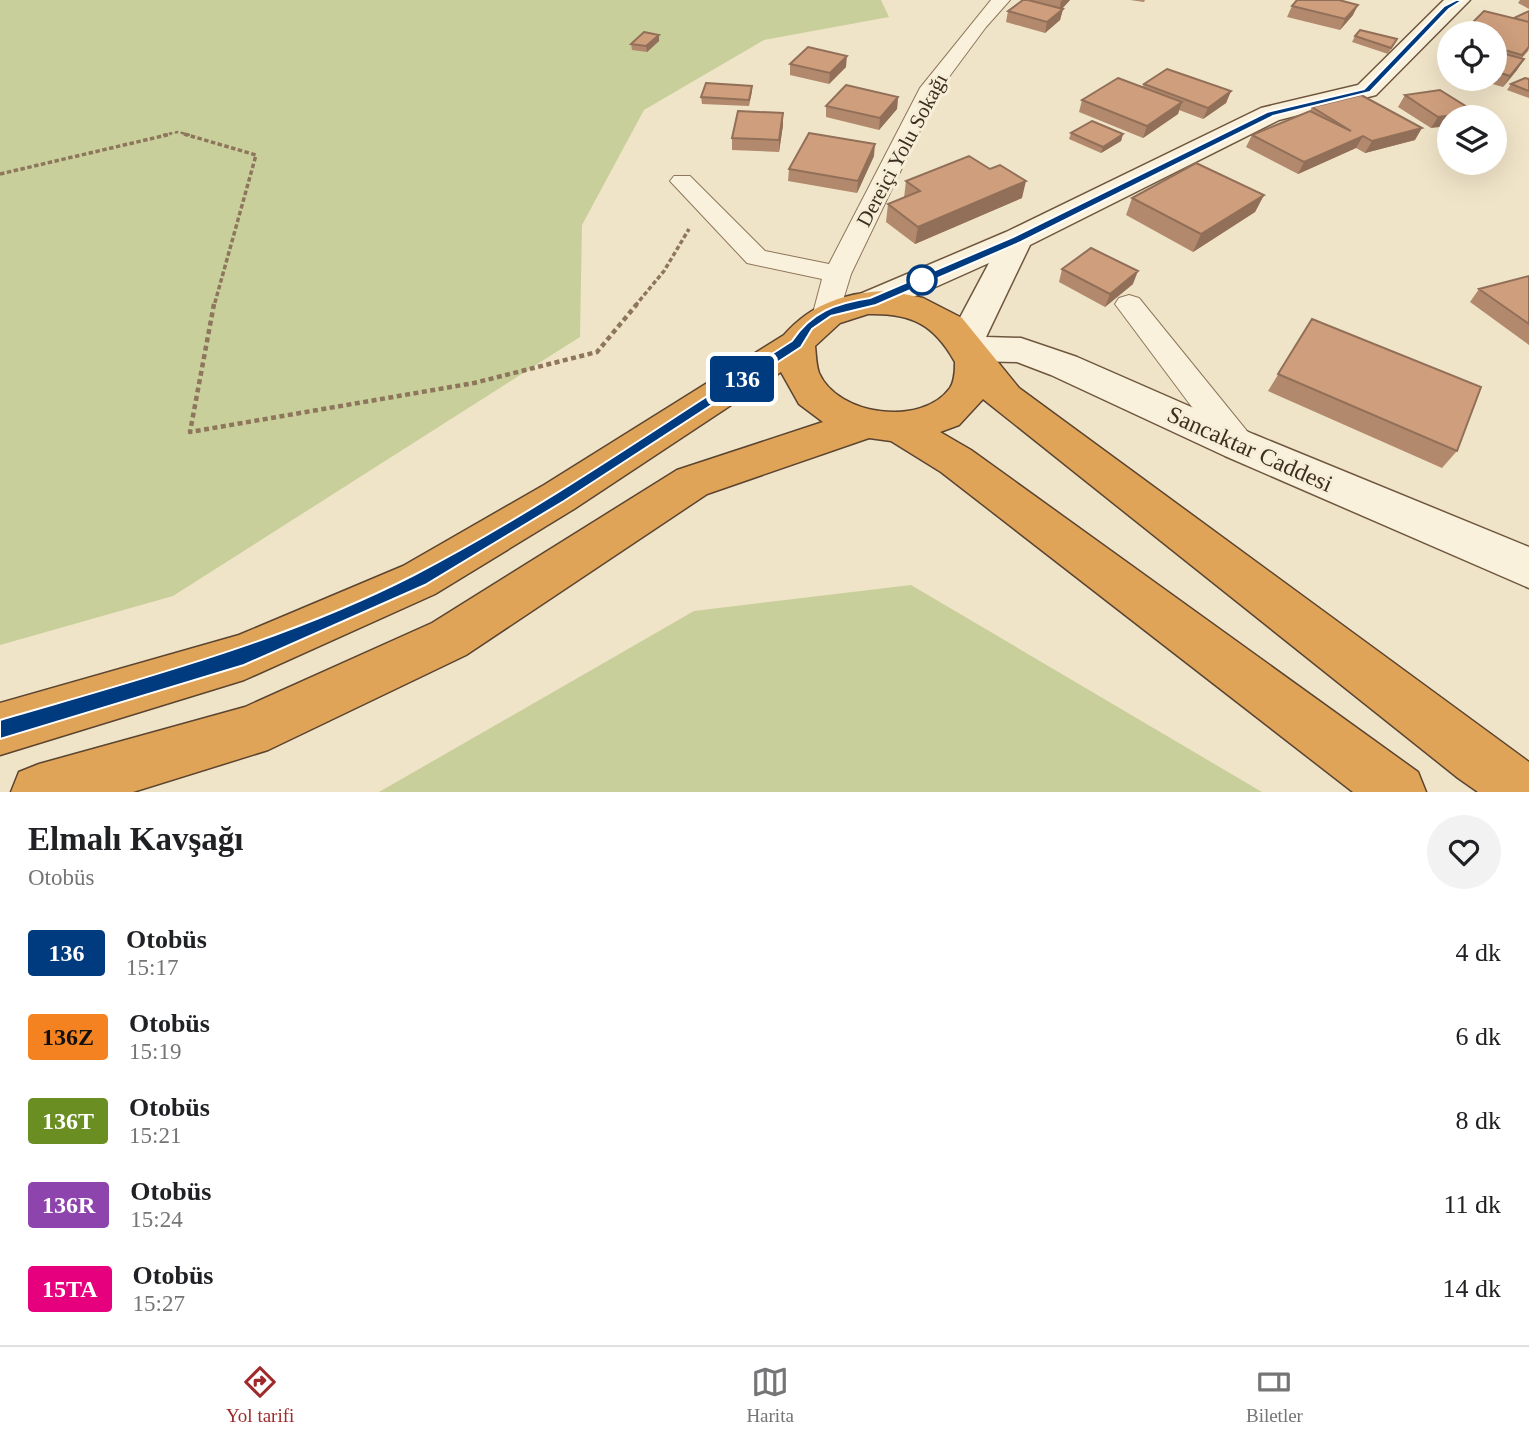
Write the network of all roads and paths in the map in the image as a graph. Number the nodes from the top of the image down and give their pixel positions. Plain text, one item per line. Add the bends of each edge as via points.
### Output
1 (1001, 0) edge
2 (1459, 0) edge
3 (0, 174) edge
4 (682, 181) dead end
5 (704, 204) junction
6 (1017, 239) junction
7 (837, 274) junction
8 (872, 302) junction
9 (1129, 304) dead end
10 (812, 328) junction
11 (969, 350) junction
12 (882, 425) junction
13 (1238, 446) junction
14 (1529, 568) edge
15 (0, 729) edge
16 (39, 792) edge
17 (1398, 792) edge
18 (1525, 792) edge

1 - 7 street, Dereiçi Yolu Sokağı via 930,88
2 - 6 street via 1367,90 1270,114
3 - 5 path via 177,132 256,155 209,323 190,432 474,383 597,352 664,271
4 - 5 street
5 - 7 street via 756,257
6 - 8 street
6 - 11 street
7 - 10 street, Dereiçi Yolu Sokağı
8 - 10 highway via 848,305
8 - 11 highway via 926,312 948,325
9 - 13 street
10 - 12 highway via 794,363 800,382 816,400 839,414
10 - 15 highway via 559,497 419,580 244,657
11 - 12 highway via 973,380 965,397 936,417
11 - 13 street, Sancaktar Caddesi via 1021,350
11 - 18 highway via 1004,398
12 - 16 highway via 692,482 449,639 249,732
12 - 17 highway via 956,461
13 - 14 street, Sancaktar Caddesi

